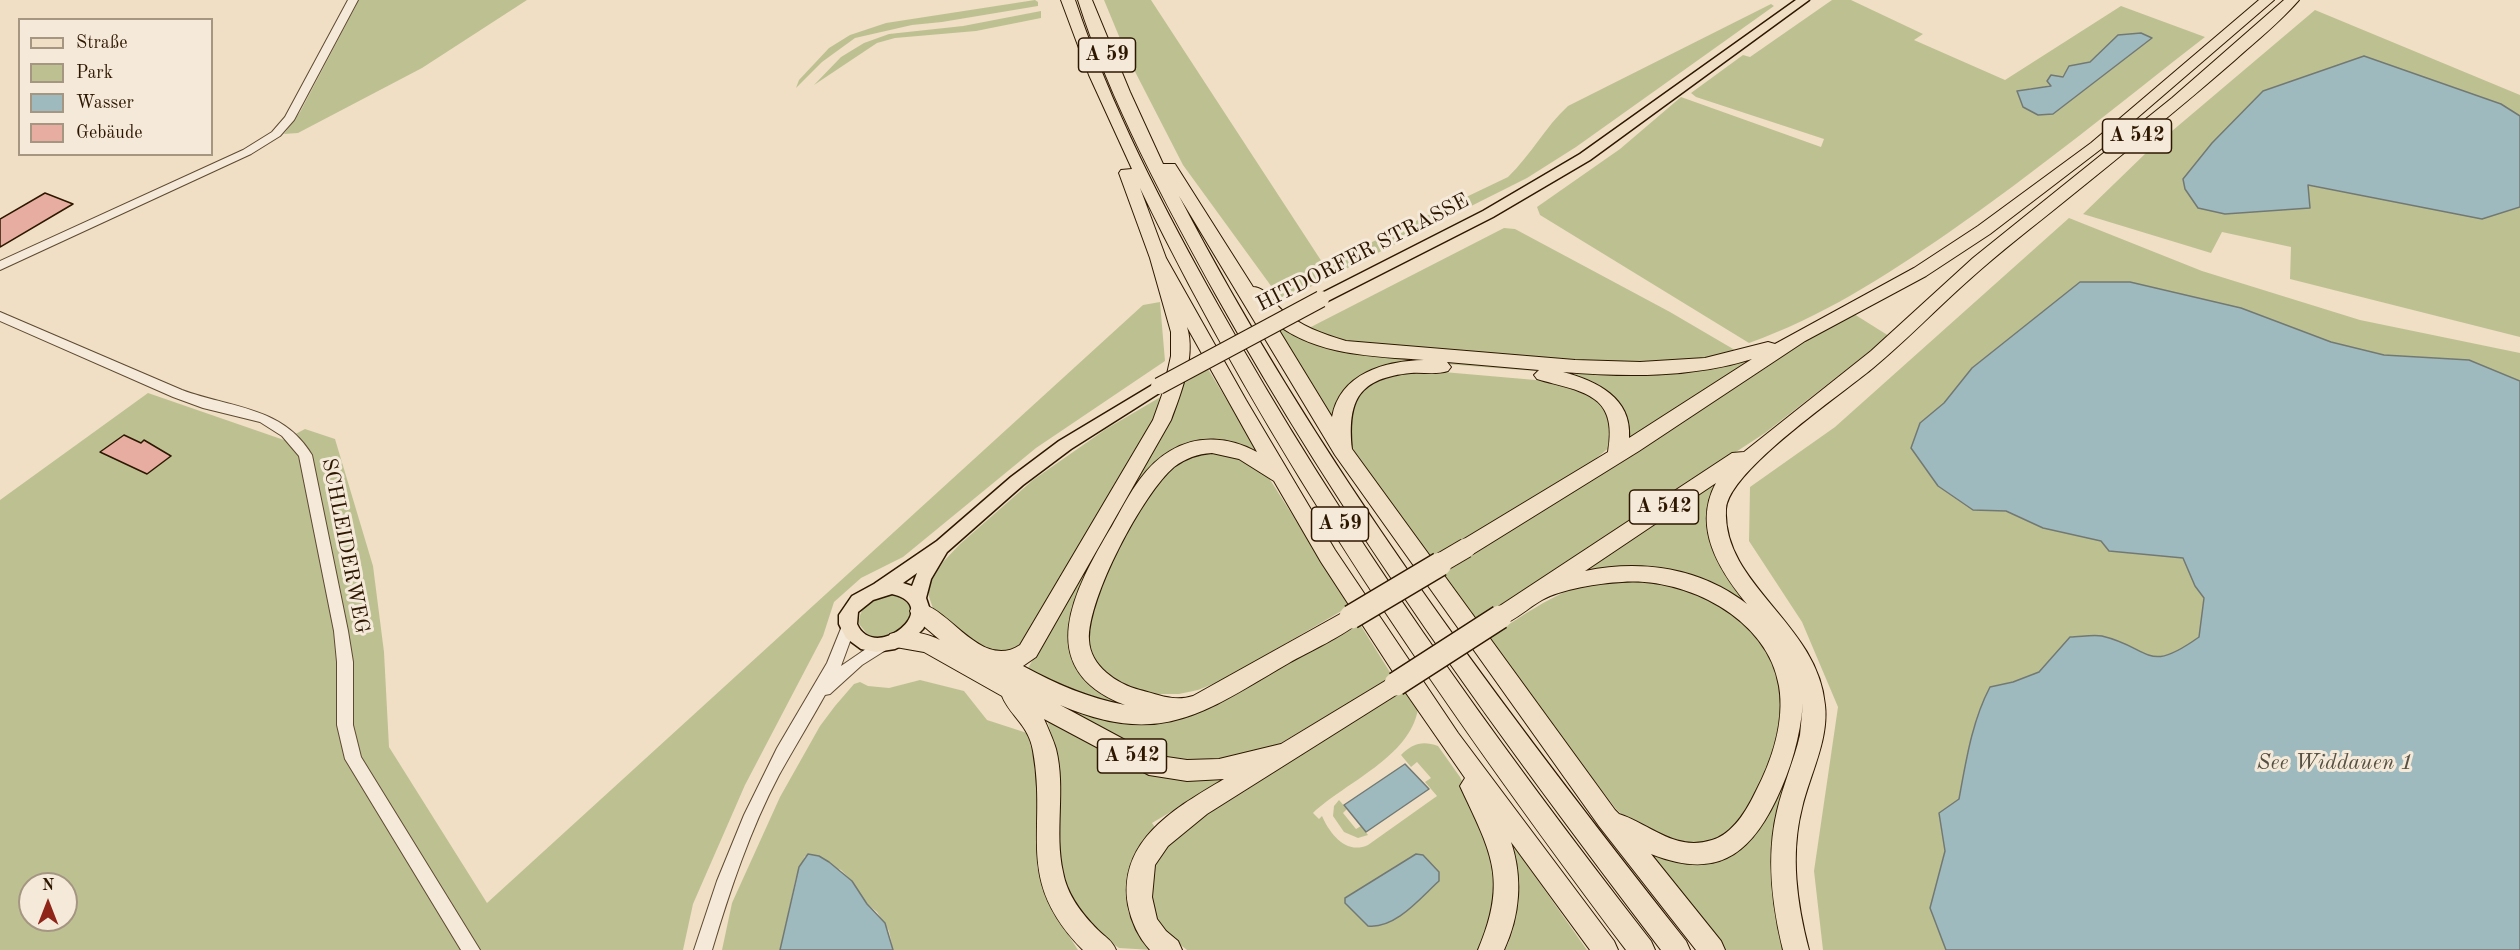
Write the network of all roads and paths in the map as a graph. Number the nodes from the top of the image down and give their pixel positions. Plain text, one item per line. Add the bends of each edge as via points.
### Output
1 (353, 0) edge
2 (1068, 0) edge
3 (1085, 0) edge
4 (1803, 0) edge
5 (2267, 0) edge
6 (2292, 0) edge
7 (1092, 65) junction
8 (1130, 110) junction
9 (1158, 258) junction
10 (1227, 258) junction
11 (0, 266) edge
12 (0, 316) edge
13 (1799, 337) junction
14 (1789, 425) junction
15 (1342, 450) junction
16 (1617, 454) junction
17 (1283, 480) junction
18 (943, 546) junction
19 (881, 588) junction
20 (1540, 591) junction
21 (919, 605) junction
22 (849, 625) junction
23 (891, 642) junction
24 (993, 669) junction
25 (817, 697) junction
26 (1184, 709) junction
27 (1450, 740) junction
28 (1288, 752) junction
29 (1607, 818) junction
30 (471, 950) edge
31 (703, 950) edge
32 (1103, 950) edge
33 (1169, 950) edge
34 (1491, 950) edge
35 (1605, 950) edge
36 (1642, 950) edge
37 (1677, 950) edge
38 (1712, 950) edge
39 (1796, 950) edge

1 - 11 street via 291,118 276,134 247,152
2 - 7 highway, A 59
3 - 8 highway, A 59
4 - 18 main road, HITDORFER STRASSE, bridge via 1557,175 1488,215 1159,386 1065,445
5 - 13 highway, A 542 via 2159,94 2019,206 1920,272
6 - 14 highway, A 542 via 2188,94 1976,265 1897,338
7 - 9 highway via 1092,85
7 - 36 highway, A 59 via 1144,184 1215,319 1290,445 1444,681 1576,866
8 - 10 highway via 1148,131
8 - 37 highway, A 59 via 1162,180 1234,315 1308,435 1462,665
9 - 17 highway
9 - 24 highway via 1180,332 1180,356 1162,420 1028,651
10 - 13 highway via 1261,301 1289,327 1346,347 1637,370 1732,360
10 - 15 highway
12 - 30 street, SCHLEIDERWEG via 184,396 255,415 291,435 305,455 341,631 345,725 352,759
13 - 16 highway, A 542
14 - 20 highway, A 542
14 - 39 highway via 1722,488 1716,506 1716,529 1724,557 1799,652 1810,679 1813,731 1786,825 1784,873 1788,922
15 - 16 highway via 1342,412 1352,392 1372,376 1396,368 1430,366 1551,376 1576,382 1599,393 1616,409 1621,433
15 - 29 highway
16 - 26 highway, A 542, bridge via 1351,617 1212,698
17 - 26 highway via 1245,452 1226,447 1190,449 1175,456 1147,485 1089,584 1076,632 1080,653 1092,675 1129,699
17 - 27 highway via 1328,556
18 - 19 main road, HITDORFER STRASSE
18 - 21 main road, HITDORFER STRASSE via 923,578
19 - 21 main road via 903,588
19 - 22 main road via 860,598 849,616
20 - 28 highway, A 542, bridge
20 - 29 highway via 1634,573 1670,577 1697,586 1722,598 1752,621 1777,652 1790,685 1787,739 1755,816 1727,846 1699,854 1683,853 1648,843
21 - 23 main road via 915,628
21 - 24 highway, A 542
22 - 23 main road via 852,633 865,642
22 - 25 street
23 - 24 highway, A 542 via 928,644
23 - 25 street via 851,666
24 - 26 highway, A 542 via 1101,711 1150,716
24 - 28 highway, A 542 via 1149,765 1182,772 1211,772
24 - 32 highway via 1026,708 1039,730 1046,755 1046,852 1053,889 1071,920
25 - 31 street via 784,750 744,831
27 - 34 highway via 1498,838 1502,854 1505,909
27 - 35 highway
28 - 33 highway via 1193,811 1169,828 1150,849 1138,896 1143,920
29 - 38 highway

